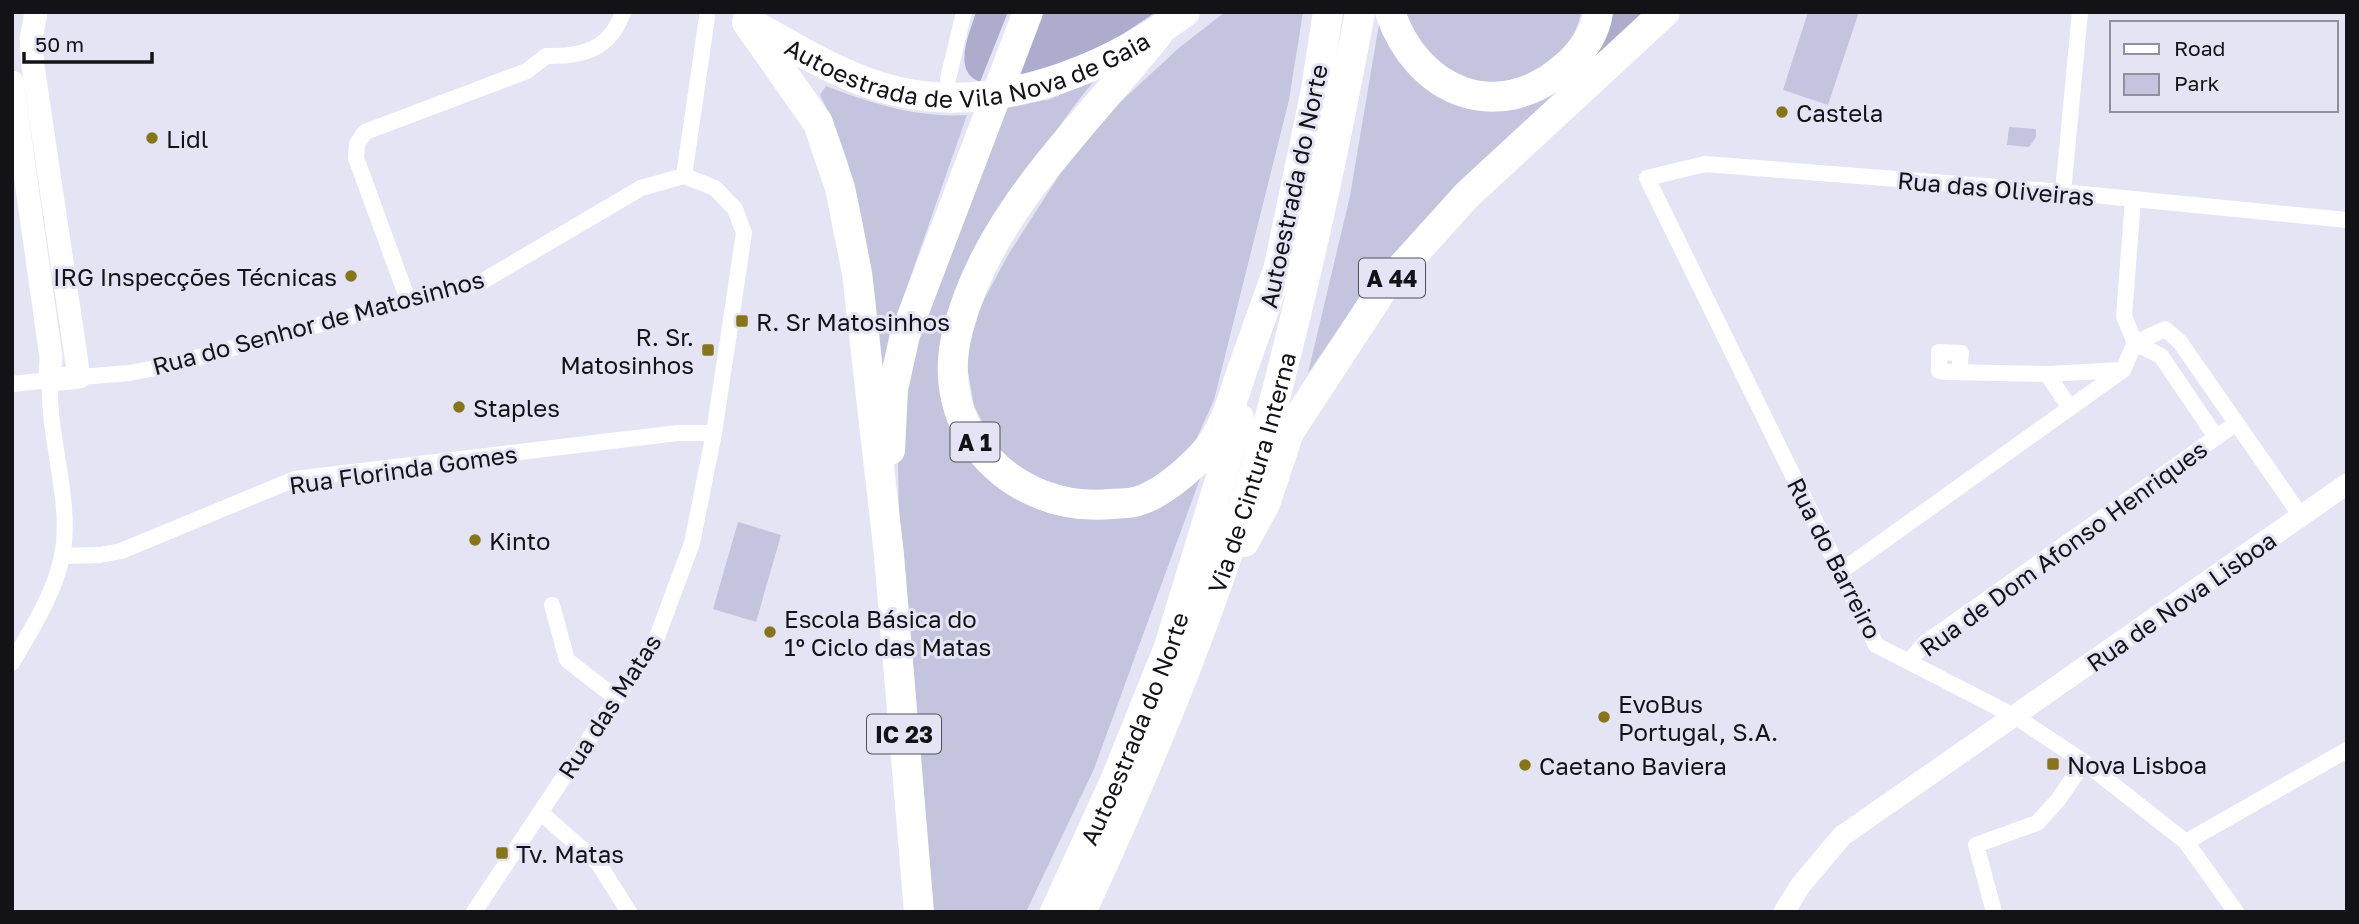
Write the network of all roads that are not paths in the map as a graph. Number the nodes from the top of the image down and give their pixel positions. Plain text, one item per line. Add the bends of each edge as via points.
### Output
1 (36, 12) edge
2 (623, 12) edge
3 (964, 12) edge
4 (1028, 12) edge
5 (1185, 12) edge
6 (1328, 12) edge
7 (1360, 12) edge
8 (1390, 12) edge
9 (1598, 12) edge
10 (1665, 12) edge
11 (2080, 12) edge
12 (730, 17) edge
13 (1161, 30) junction
14 (948, 79) dead end
15 (12, 82) edge
16 (684, 176) junction
17 (1647, 178) joint
18 (2063, 192) junction
19 (52, 194) junction
20 (20, 199) edge
21 (2133, 200) junction
22 (2347, 220) edge
23 (1283, 256) junction
24 (408, 300) junction
25 (2180, 342) junction
26 (2135, 343) junction
27 (2161, 356) junction
28 (2123, 370) junction
29 (1959, 372) dead end
30 (2047, 374) junction
31 (79, 376) junction
32 (50, 380) junction
33 (12, 384) edge
34 (2070, 408) junction
35 (2235, 424) junction
36 (714, 433) junction
37 (2216, 437) junction
38 (2347, 484) edge
39 (2301, 516) junction
40 (889, 555) junction
41 (62, 556) junction
42 (1840, 572) junction
43 (552, 605) dead end
44 (1207, 610) junction
45 (1910, 660) junction
46 (12, 663) edge
47 (616, 698) junction
48 (2016, 718) junction
49 (2347, 750) edge
50 (2084, 762) junction
51 (541, 812) junction
52 (2186, 842) junction
53 (474, 912) edge
54 (629, 912) edge
55 (919, 912) edge
56 (1055, 912) edge
57 (1081, 912) edge
58 (1784, 912) edge
59 (1994, 912) edge
60 (2236, 912) edge

1 - 19 main road via 33,66
2 - 24 street via 611,37 577,57 545,56 527,71 365,132 357,144 356,158
3 - 14 street
4 - 40 highway via 905,335 893,389
5 - 13 highway, Autoestrada de Vila Nova de Gaia
6 - 23 highway, Autoestrada do Norte / A 1
7 - 44 highway, Via de Cintura Interna via 1310,255 1272,407
8 - 9 highway via 1400,37 1423,70 1459,91 1493,97 1535,88 1556,75 1588,41
10 - 44 highway, A 44 via 1467,195 1384,287 1289,432 1265,503
11 - 18 street
12 - 13 highway, Autoestrada de Vila Nova de Gaia via 854,78 894,91 951,96 1024,90 1061,78
12 - 16 street
12 - 40 highway, IC 23 via 818,122 840,188 857,272
13 - 23 highway, A 1 via 1071,135 1003,229 979,275 957,331 952,371 965,426 982,453 1009,479 1046,498 1086,506 1138,501 1172,482 1218,437
15 - 20 main road
16 - 24 street, Rua do Senhor de Matosinhos via 641,188 483,281
16 - 36 street, Rua das Matas via 715,188 735,209 744,233
17 - 18 street, Rua das Oliveiras via 1706,164
17 - 42 street, Rua do Barreiro
18 - 21 street, Rua das Oliveiras
19 - 20 street
19 - 31 main road
20 - 32 main road via 51,357
21 - 22 street, Rua das Oliveiras
21 - 26 street via 2124,316
23 - 56 highway, Autoestrada do Norte / A 1 via 1169,647
24 - 31 street, Rua do Senhor de Matosinhos via 165,366
25 - 26 street via 2165,329
25 - 27 street
25 - 35 street
26 - 27 street
26 - 28 street
27 - 37 street
28 - 30 street
28 - 34 street
29 - 30 street
30 - 34 street
31 - 32 main road, Rua do Senhor de Matosinhos
32 - 33 street
32 - 41 street via 64,522
34 - 42 street
35 - 37 street, Rua de Dom Afonso Henriques
35 - 39 street
36 - 41 street, Rua Florinda Gomes via 678,433 295,479 121,551
36 - 47 street, Rua das Matas via 692,543 657,637
37 - 45 street, Rua de Dom Afonso Henriques via 1925,643
38 - 39 street, Rua de Nova Lisboa
39 - 48 street, Rua de Nova Lisboa
40 - 55 highway, IC 23
41 - 46 street via 44,607
42 - 45 street, Rua do Barreiro via 1876,645
43 - 47 street via 567,660
44 - 57 highway, Via de Cintura Interna via 1136,794
45 - 48 street, Rua do Barreiro
47 - 51 street, Rua das Matas
48 - 50 street, Rua do Barreiro
48 - 58 street, Rua de Nova Lisboa via 1842,836
49 - 52 street
50 - 52 street, Rua do Barreiro
50 - 59 street via 2059,800 2037,822 1976,845
51 - 53 street, Rua das Matas
51 - 54 street via 598,863
52 - 60 street, Rua do Barreiro

